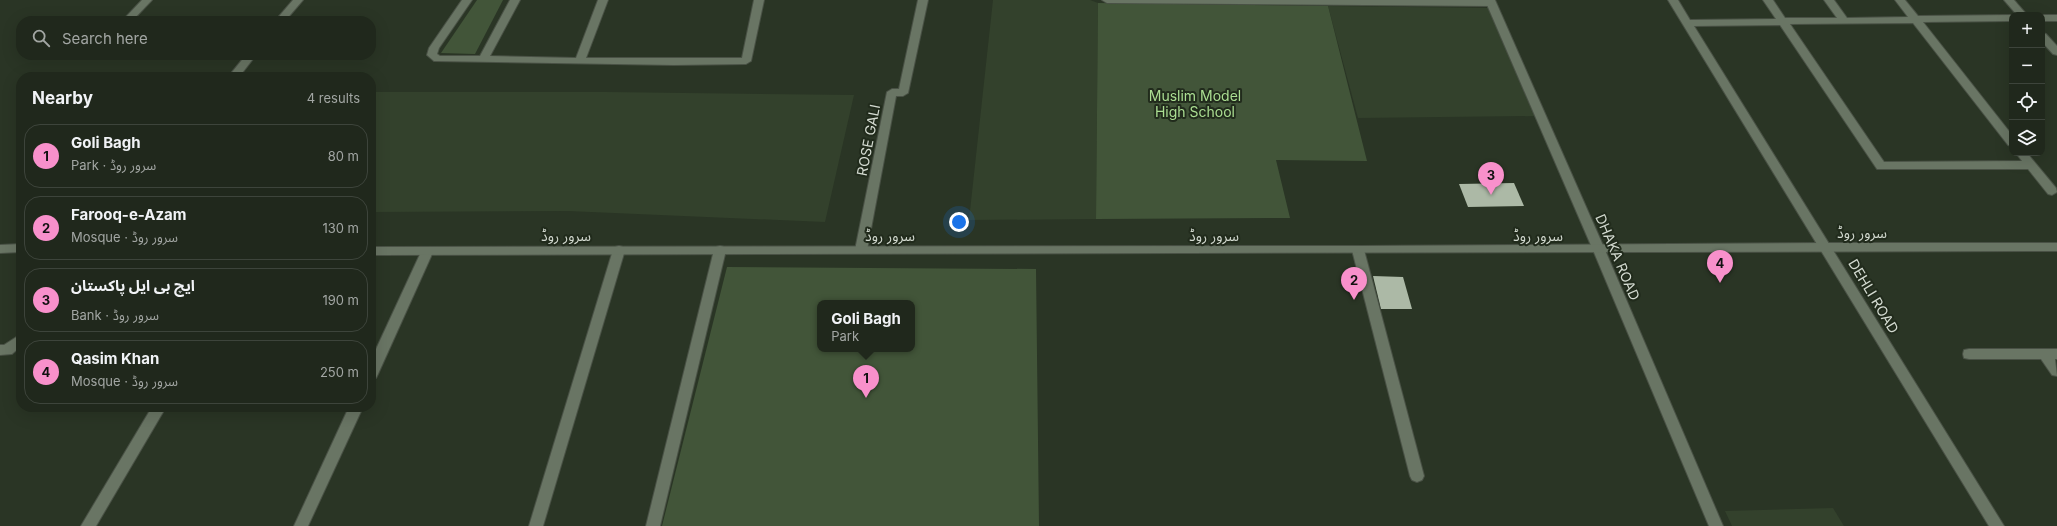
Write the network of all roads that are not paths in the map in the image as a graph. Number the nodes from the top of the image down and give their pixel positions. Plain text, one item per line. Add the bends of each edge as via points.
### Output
1 (147, 0) edge
2 (298, 0) edge
3 (467, 0) edge
4 (514, 0) edge
5 (603, 0) edge
6 (759, 0) edge
7 (923, 0) edge
8 (1107, 0) edge
9 (1673, 0) edge
10 (1768, 0) edge
11 (1829, 0) edge
12 (1900, 0) edge
13 (2009, 0) edge
14 (1491, 2) edge
15 (2019, 12) edge
16 (132, 16) edge
17 (284, 16) edge
18 (2009, 18) edge
19 (2045, 18) edge
20 (2057, 18) edge
21 (1916, 20) junction
22 (1845, 21) junction
23 (1783, 22) junction
24 (1687, 23) junction
25 (2045, 39) edge
26 (2057, 52) edge
27 (247, 60) edge
28 (483, 60) junction
29 (580, 61) junction
30 (237, 72) edge
31 (2009, 138) edge
32 (2023, 156) edge
33 (2030, 165) junction
34 (2052, 191) dead end
35 (1826, 247) junction
36 (2057, 247) edge
37 (16, 248) edge
38 (0, 249) edge
39 (619, 250) junction
40 (720, 250) junction
41 (861, 250) junction
42 (1358, 250) junction
43 (1599, 250) junction
44 (376, 251) edge
45 (427, 252) junction
46 (16, 343) edge
47 (2, 353) edge
48 (1969, 354) dead end
49 (2044, 354) junction
50 (2057, 354) edge
51 (376, 363) edge
52 (2057, 371) edge
53 (156, 412) edge
54 (354, 412) edge
55 (1417, 476) dead end
56 (88, 526) edge
57 (301, 526) edge
58 (536, 526) edge
59 (653, 526) edge
60 (1716, 526) edge
61 (1997, 526) edge

1 - 16 street
2 - 17 street
3 - 28 street via 434,48 432,55 438,59
4 - 28 street
5 - 29 street
6 - 29 street via 746,61
7 - 41 street, ROSE GALI via 903,93 892,92
8 - 14 street
9 - 24 street, DEHLI ROAD
10 - 23 street
11 - 22 street
12 - 21 street
13 - 15 street
14 - 43 street, DHAKA ROAD
18 - 21 street
19 - 20 street
21 - 22 street
21 - 31 street
22 - 23 street
23 - 24 street
23 - 33 street via 1881,166
24 - 35 street, DEHLI ROAD
25 - 26 street
27 - 30 street
28 - 29 street
32 - 33 street
33 - 34 street
35 - 36 street, سرور روڈ
35 - 43 street, سرور روڈ
35 - 61 street, DEHLI ROAD
37 - 38 street
39 - 40 street, سرور روڈ
39 - 45 street, سرور روڈ
39 - 58 street
40 - 41 street, سرور روڈ
40 - 59 street
41 - 42 street, سرور روڈ
42 - 43 street, سرور روڈ
42 - 55 street
43 - 60 street, DHAKA ROAD
44 - 45 street, سرور روڈ
45 - 51 street
46 - 47 street
48 - 49 street
49 - 50 street
49 - 52 street
53 - 56 street
54 - 57 street

